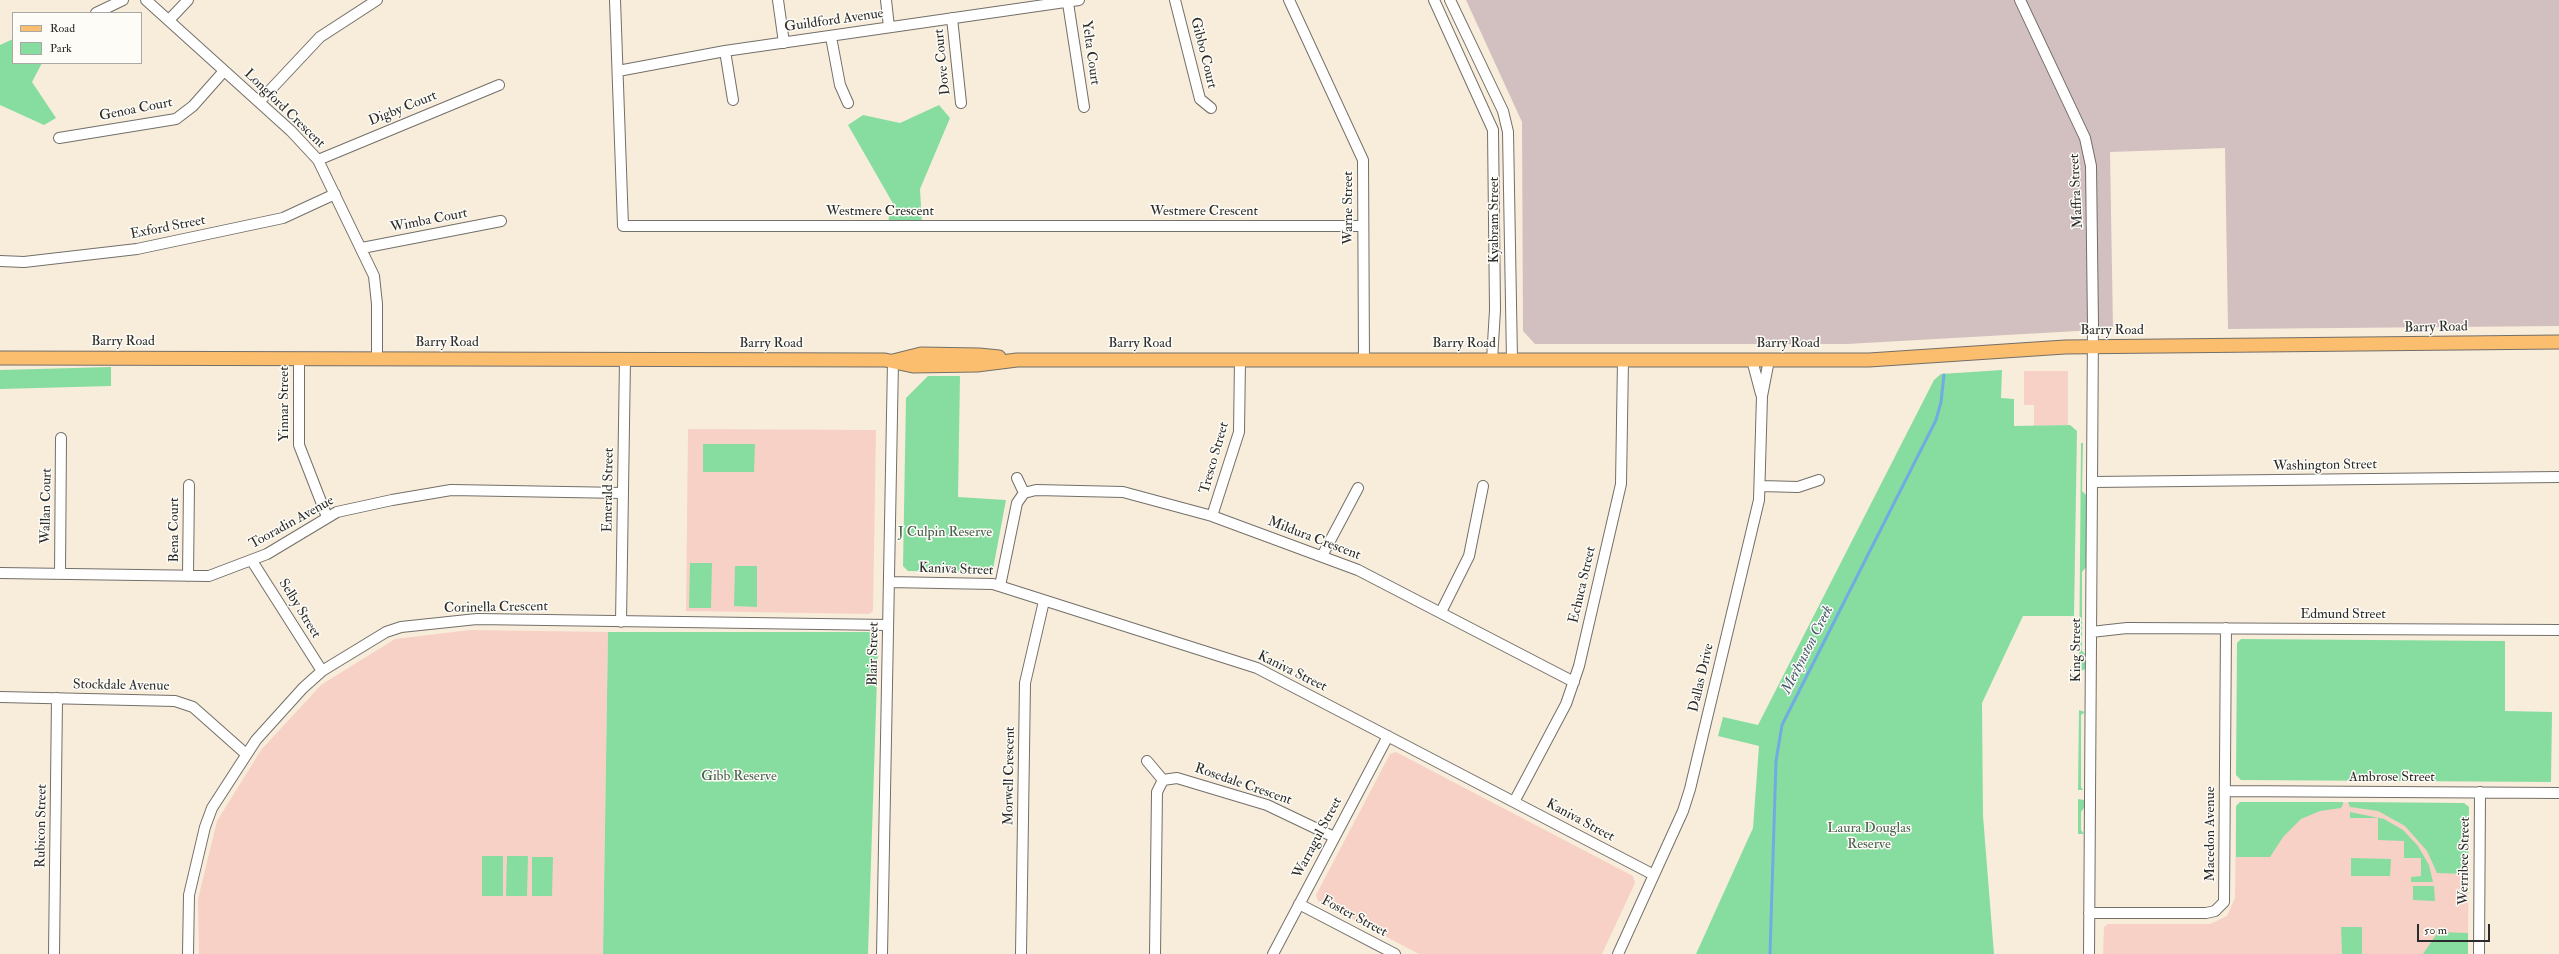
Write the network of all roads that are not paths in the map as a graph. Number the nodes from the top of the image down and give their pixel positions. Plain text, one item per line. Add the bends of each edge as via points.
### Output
1 (123, 0) edge
2 (146, 0) edge
3 (188, 0) edge
4 (377, 0) edge
5 (615, 0) edge
6 (778, 0) edge
7 (886, 0) edge
8 (1079, 0) edge
9 (1175, 0) edge
10 (1289, 0) edge
11 (1434, 0) edge
12 (1450, 0) edge
13 (2020, 0) edge
14 (1068, 3) junction
15 (1011, 4) edge
16 (98, 12) edge
17 (952, 18) junction
18 (169, 20) junction
19 (889, 27) junction
20 (831, 37) junction
21 (784, 43) junction
22 (725, 51) junction
23 (224, 71) junction
24 (618, 71) junction
25 (1490, 84) junction
26 (499, 85) dead end
27 (1477, 90) junction
28 (733, 100) dead end
29 (258, 102) junction
30 (848, 103) dead end
31 (961, 103) dead end
32 (1084, 107) dead end
33 (1211, 108) dead end
34 (59, 138) dead end
35 (318, 160) junction
36 (335, 194) junction
37 (501, 221) dead end
38 (1362, 226) junction
39 (362, 248) junction
40 (0, 261) edge
41 (2559, 342) edge
42 (2093, 347) junction
43 (0, 358) edge
44 (299, 358) junction
45 (377, 358) junction
46 (625, 359) junction
47 (1240, 360) junction
48 (1364, 360) junction
49 (1492, 360) junction
50 (1512, 360) junction
51 (1623, 360) junction
52 (1752, 360) junction
53 (1769, 360) junction
54 (894, 361) junction
55 (1762, 396) junction
56 (61, 438) dead end
57 (1017, 478) dead end
58 (2559, 478) edge
59 (1819, 480) dead end
60 (2092, 482) junction
61 (189, 485) dead end
62 (1483, 486) dead end
63 (1761, 486) junction
64 (1358, 488) dead end
65 (623, 493) junction
66 (1024, 493) junction
67 (1212, 516) junction
68 (326, 517) junction
69 (1322, 556) junction
70 (252, 561) junction
71 (0, 573) edge
72 (60, 574) junction
73 (188, 576) junction
74 (889, 582) junction
75 (1000, 586) junction
76 (1044, 601) junction
77 (1441, 612) junction
78 (621, 622) junction
79 (888, 625) junction
80 (2091, 627) junction
81 (2226, 628) junction
82 (2559, 630) edge
83 (322, 671) junction
84 (1574, 682) junction
85 (0, 697) edge
86 (57, 698) junction
87 (1388, 736) junction
88 (246, 754) junction
89 (1147, 761) dead end
90 (1163, 780) junction
91 (2225, 791) junction
92 (2480, 792) junction
93 (2559, 793) edge
94 (1514, 802) junction
95 (1334, 837) junction
96 (1654, 875) junction
97 (1299, 904) junction
98 (2089, 913) junction
99 (883, 952) edge
100 (54, 954) edge
101 (188, 954) edge
102 (1021, 954) edge
103 (1155, 954) edge
104 (1273, 954) edge
105 (1395, 954) edge
106 (1618, 954) edge
107 (2089, 954) edge
108 (2479, 954) edge

1 - 16 street
2 - 18 street, Longford Crescent
3 - 18 street
4 - 29 street via 320,37
5 - 24 street, Westmere Crescent
6 - 21 street
7 - 19 street
8 - 14 street, Guildford Avenue
9 - 33 street, Gibbo Court via 1200,99
10 - 38 street, Warne Street via 1363,160
11 - 27 street, Kyabram Street
12 - 25 street, Kyabram Street
13 - 42 street, Maffra Street via 2088,146 2093,206
14 - 15 street, Guildford Avenue
14 - 32 street, Yelta Court
15 - 17 street, Guildford Avenue
17 - 19 street, Guildford Avenue
17 - 31 street, Dove Court
18 - 23 street, Longford Crescent
19 - 20 street, Guildford Avenue
20 - 21 street, Guildford Avenue
20 - 30 street via 840,85
21 - 22 street, Guildford Avenue
22 - 24 street, Guildford Avenue
22 - 28 street
23 - 29 street, Longford Crescent
23 - 34 street, Genoa Court via 192,106 176,119
24 - 38 street, Westmere Crescent via 623,226
25 - 27 street
25 - 50 street, Kyabram Street via 1506,121 1509,142
26 - 35 street, Digby Court
27 - 49 street, Kyabram Street via 1495,138
29 - 35 street, Longford Crescent via 302,141
35 - 36 street, Longford Crescent
36 - 39 street, Longford Crescent
36 - 40 street, Exford Street via 283,218 137,249 24,262
37 - 39 street, Wimba Court
38 - 48 street, Warne Street
39 - 45 street, Longford Crescent via 376,283
41 - 42 main road, Barry Road
42 - 53 main road, Barry Road via 1869,360
42 - 60 street, King Street
43 - 44 main road, Barry Road
44 - 45 main road, Barry Road
44 - 68 street, Yinnar Street via 299,445
45 - 46 main road, Barry Road
46 - 54 main road, Barry Road
46 - 65 street, Emerald Street
47 - 48 main road, Barry Road
47 - 54 main road, Barry Road via 1017,360 977,365 913,366
47 - 67 street, Tresco Street via 1239,432
48 - 49 main road, Barry Road
49 - 50 main road, Barry Road
50 - 51 main road, Barry Road
51 - 52 main road, Barry Road
51 - 84 street, Echuca Street via 1621,484
52 - 53 main road, Barry Road
52 - 55 street, Dallas Drive
53 - 55 street, Dallas Drive
54 - 74 street, Blair Street
55 - 63 street, Dallas Drive
56 - 72 street, Wallan Court
57 - 66 street
58 - 60 street, Washington Street
59 - 63 street via 1798,487
60 - 80 street, King Street
61 - 73 street, Bena Court
62 - 77 street via 1469,556
63 - 96 street, Dallas Drive via 1688,795
64 - 69 street
65 - 68 street, Tooradin Avenue via 442,490 348,509
65 - 78 street, Emerald Street
66 - 67 street, Mildura Crescent via 1036,490 1116,491
66 - 75 street via 1017,503
67 - 69 street, Mildura Crescent
68 - 70 street, Tooradin Avenue
69 - 77 street, Mildura Crescent via 1372,576
70 - 73 street, Tooradin Avenue via 215,575
70 - 83 street, Selby Street
71 - 72 street, Tooradin Avenue
72 - 73 street, Tooradin Avenue
74 - 75 street, Kaniva Street via 986,583
74 - 79 street, Blair Street
75 - 76 street, Kaniva Street
76 - 87 street, Kaniva Street via 1257,668
76 - 102 street, Morwell Crescent via 1025,683
77 - 84 street, Mildura Crescent
78 - 79 street, Corinella Crescent
78 - 83 street, Corinella Crescent via 477,619 400,627 386,632
79 - 99 street, Blair Street
80 - 81 street, Edmund Street
80 - 98 street, King Street
81 - 82 street, Edmund Street
81 - 91 street, Macedon Avenue
83 - 88 street, Corinella Crescent via 303,688
84 - 94 street, Echuca Street via 1566,704
85 - 86 street, Stockdale Avenue
86 - 88 street, Stockdale Avenue via 159,699 180,702 193,707
86 - 100 street, Rubicon Street
87 - 94 street, Kaniva Street
87 - 95 street, Warragul Street
88 - 101 street, Corinella Crescent via 212,808 205,827 189,895
89 - 90 street
90 - 95 street, Rosedale Crescent via 1177,778 1267,805
90 - 103 street via 1157,792
91 - 92 street, Ambrose Street
91 - 98 street, Macedon Avenue via 2225,896 2219,908 2206,913
92 - 93 street, Ambrose Street
92 - 108 street, Werribee Street
94 - 96 street, Kaniva Street
95 - 97 street, Warragul Street
96 - 106 street, Dallas Drive
97 - 104 street, Warragul Street
97 - 105 street, Foster Street
98 - 107 street, King Street

